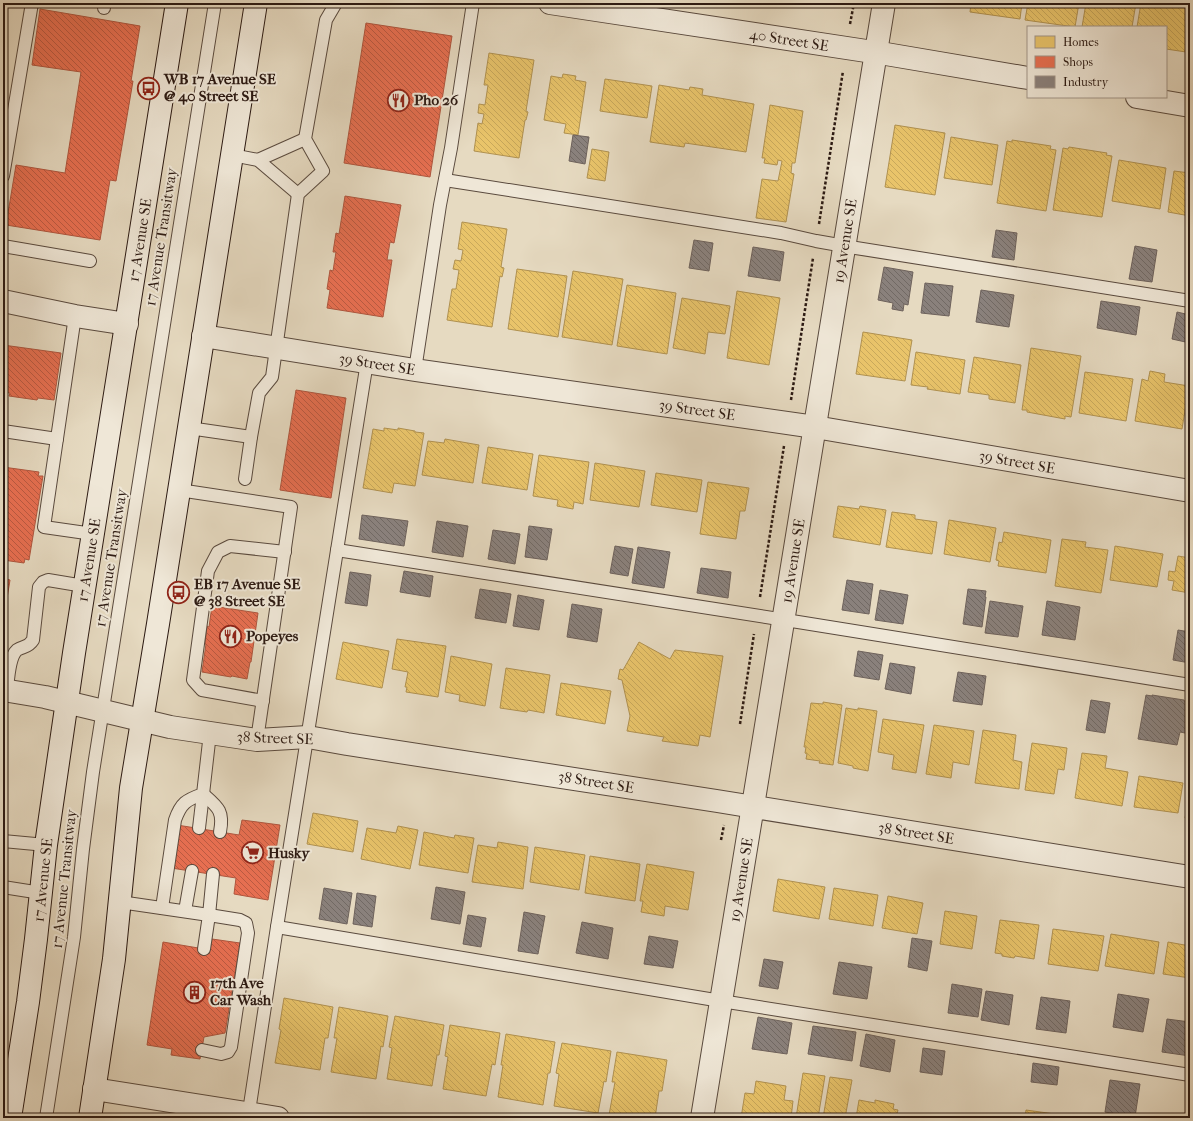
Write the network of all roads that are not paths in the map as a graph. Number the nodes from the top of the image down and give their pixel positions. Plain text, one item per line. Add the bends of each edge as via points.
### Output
1 (32, 3) edge
2 (177, 3) edge
3 (214, 3) edge
4 (256, 3) edge
5 (336, 3) edge
6 (473, 3) edge
7 (550, 3) edge
8 (884, 3) edge
9 (876, 53) junction
10 (1027, 78) edge
11 (1143, 98) edge
12 (1190, 106) edge
13 (306, 139) junction
14 (232, 155) junction
15 (258, 160) junction
16 (3, 176) edge
17 (445, 180) junction
18 (298, 194) junction
19 (3, 246) edge
20 (844, 246) junction
21 (90, 261) dead end
22 (3, 301) edge
23 (1190, 301) edge
24 (75, 316) junction
25 (127, 324) junction
26 (203, 336) junction
27 (275, 348) junction
28 (367, 362) junction
29 (415, 370) junction
30 (815, 427) junction
31 (189, 428) junction
32 (3, 431) edge
33 (251, 437) junction
34 (58, 439) junction
35 (244, 479) dead end
36 (179, 490) junction
37 (1190, 491) edge
38 (92, 534) junction
39 (337, 550) junction
40 (285, 552) junction
41 (84, 586) junction
42 (783, 620) junction
43 (1190, 685) edge
44 (5, 690) edge
45 (263, 701) junction
46 (68, 702) junction
47 (103, 710) junction
48 (142, 720) junction
49 (210, 733) junction
50 (308, 737) junction
51 (257, 740) junction
52 (202, 794) junction
53 (753, 807) junction
54 (199, 828) dead end
55 (220, 832) dead end
56 (3, 841) edge
57 (46, 846) junction
58 (192, 871) dead end
59 (213, 874) dead end
60 (1190, 877) edge
61 (3, 887) edge
62 (41, 893) junction
63 (120, 902) junction
64 (162, 908) junction
65 (185, 911) junction
66 (209, 915) junction
67 (277, 927) junction
68 (204, 949) dead end
69 (721, 1001) junction
70 (202, 1050) dead end
71 (1190, 1075) edge
72 (94, 1089) junction
73 (249, 1116) edge
74 (10, 1118) edge
75 (46, 1118) edge
76 (90, 1118) edge
77 (278, 1118) edge
78 (702, 1118) edge

1 - 16 lane
2 - 25 street, 17 Avenue SE
3 - 47 lane, 17 Avenue Transitway
4 - 14 street
5 - 13 lane via 326,20
6 - 17 lane
7 - 9 street, 40 Street SE
8 - 9 street, 19 Avenue SE
9 - 10 street, 40 Street SE
9 - 20 street, 19 Avenue SE
11 - 12 street
13 - 15 lane
13 - 18 lane via 323,171
14 - 15 lane
14 - 26 street
15 - 18 lane
17 - 20 lane via 773,232
17 - 29 lane
18 - 27 lane
19 - 21 lane
20 - 23 lane
20 - 30 street, 19 Avenue SE
22 - 24 street
24 - 25 street
24 - 34 lane
25 - 38 street, 17 Avenue SE
26 - 27 street, 39 Street SE
26 - 31 street
27 - 28 street, 39 Street SE
27 - 33 lane via 272,377 259,393
28 - 29 street, 39 Street SE
28 - 39 lane
29 - 30 street, 39 Street SE
30 - 37 street, 39 Street SE
30 - 42 street, 19 Avenue SE
31 - 33 lane
31 - 36 street
32 - 34 lane
33 - 35 lane
34 - 38 lane via 44,527
36 - 40 lane via 291,508
36 - 48 street
38 - 41 street, 17 Avenue SE
39 - 42 lane
39 - 50 lane
40 - 45 lane
40 - 45 lane via 230,546 218,552 208,571 193,680 202,690
41 - 44 lane via 48,580 39,587 33,640 30,645 17,650 13,655
41 - 46 street, 17 Avenue SE
42 - 43 lane
42 - 53 street, 19 Avenue SE
44 - 46 street, 38 Street SE
45 - 51 lane
46 - 47 street, 38 Street SE
46 - 57 street, 17 Avenue SE
47 - 48 street, 38 Street SE
47 - 75 lane, 17 Avenue Transitway via 87,812 70,971
48 - 49 street, 38 Street SE
48 - 63 street via 131,788
49 - 51 street, 38 Street SE
49 - 52 lane
50 - 51 street, 38 Street SE
50 - 53 street, 38 Street SE
50 - 67 lane
52 - 54 lane
52 - 55 lane via 216,805 220,813
52 - 64 lane via 189,799 178,810
53 - 60 street, 38 Street SE
53 - 69 street, 19 Avenue SE
56 - 57 lane
57 - 62 street, 17 Avenue SE
58 - 65 lane
59 - 66 lane
61 - 62 lane
62 - 74 street, 17 Avenue SE
63 - 64 lane
63 - 72 street
64 - 65 lane
65 - 66 lane
66 - 68 lane
66 - 70 lane via 240,920 246,923 248,933 231,1047 228,1052 221,1054
67 - 69 lane
67 - 73 lane
69 - 71 lane
69 - 78 street, 19 Avenue SE
72 - 73 street
72 - 76 street
73 - 77 street

